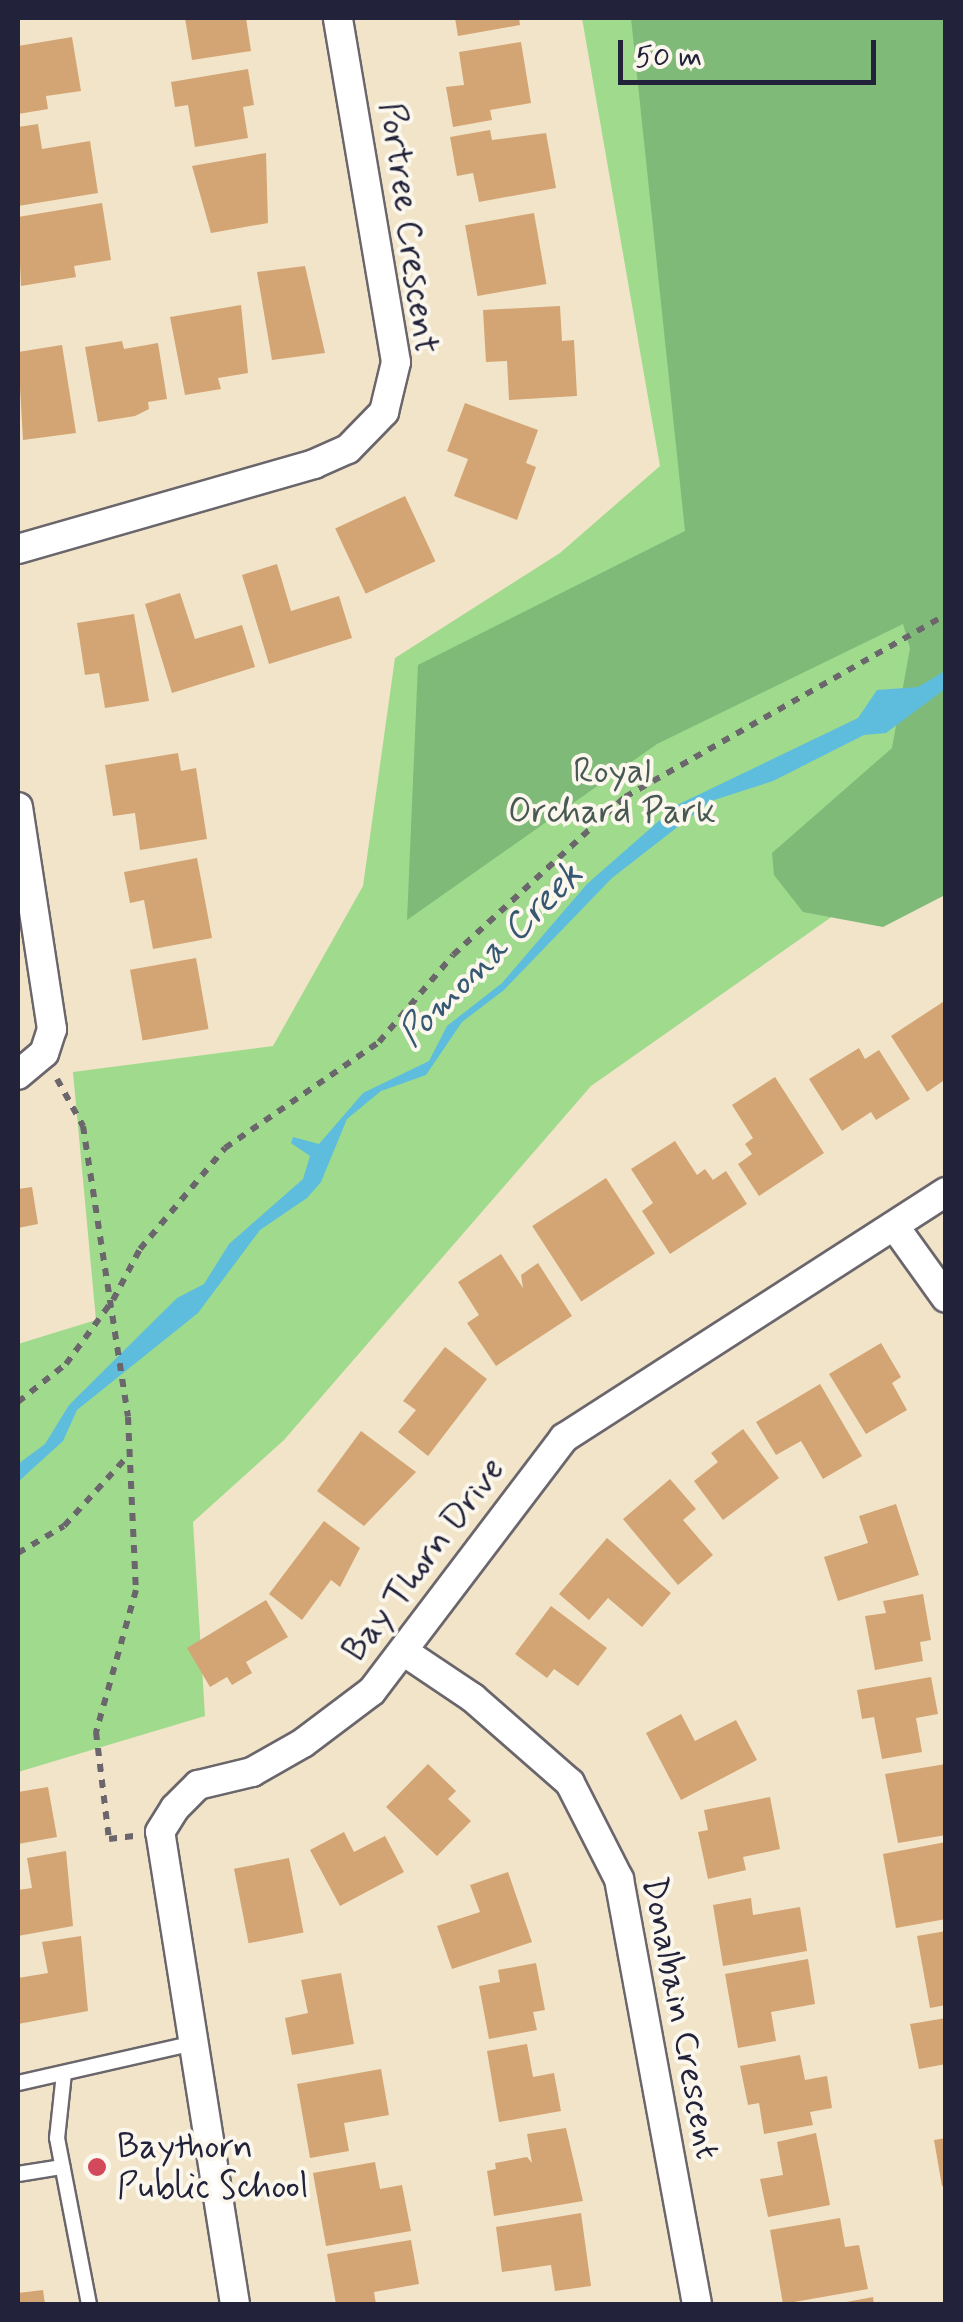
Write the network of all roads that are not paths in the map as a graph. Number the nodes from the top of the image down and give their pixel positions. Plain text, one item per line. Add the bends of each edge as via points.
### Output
1 (338, 18) edge
2 (18, 549) edge
3 (18, 807) edge
4 (18, 1075) edge
5 (946, 1192) edge
6 (894, 1227) junction
7 (946, 1298) edge
8 (406, 1653) junction
9 (190, 2044) junction
10 (64, 2073) junction
11 (18, 2083) edge
12 (62, 2167) junction
13 (18, 2174) edge
14 (89, 2304) edge
15 (235, 2304) edge
16 (697, 2304) edge

1 - 2 street, Portree Crescent via 396,362 384,412 348,449 314,464
3 - 4 street via 52,1028 44,1053
5 - 6 street, Bay Thorn Drive
6 - 7 street
6 - 8 street, Bay Thorn Drive via 564,1438
8 - 9 street, Bay Thorn Drive via 372,1691 303,1743 252,1772 198,1785 160,1832
8 - 16 street, Donalbain Crescent via 473,1698 570,1783 619,1879
9 - 10 lane
9 - 15 street
10 - 11 lane
10 - 12 lane via 57,2138
12 - 13 lane
12 - 14 lane

